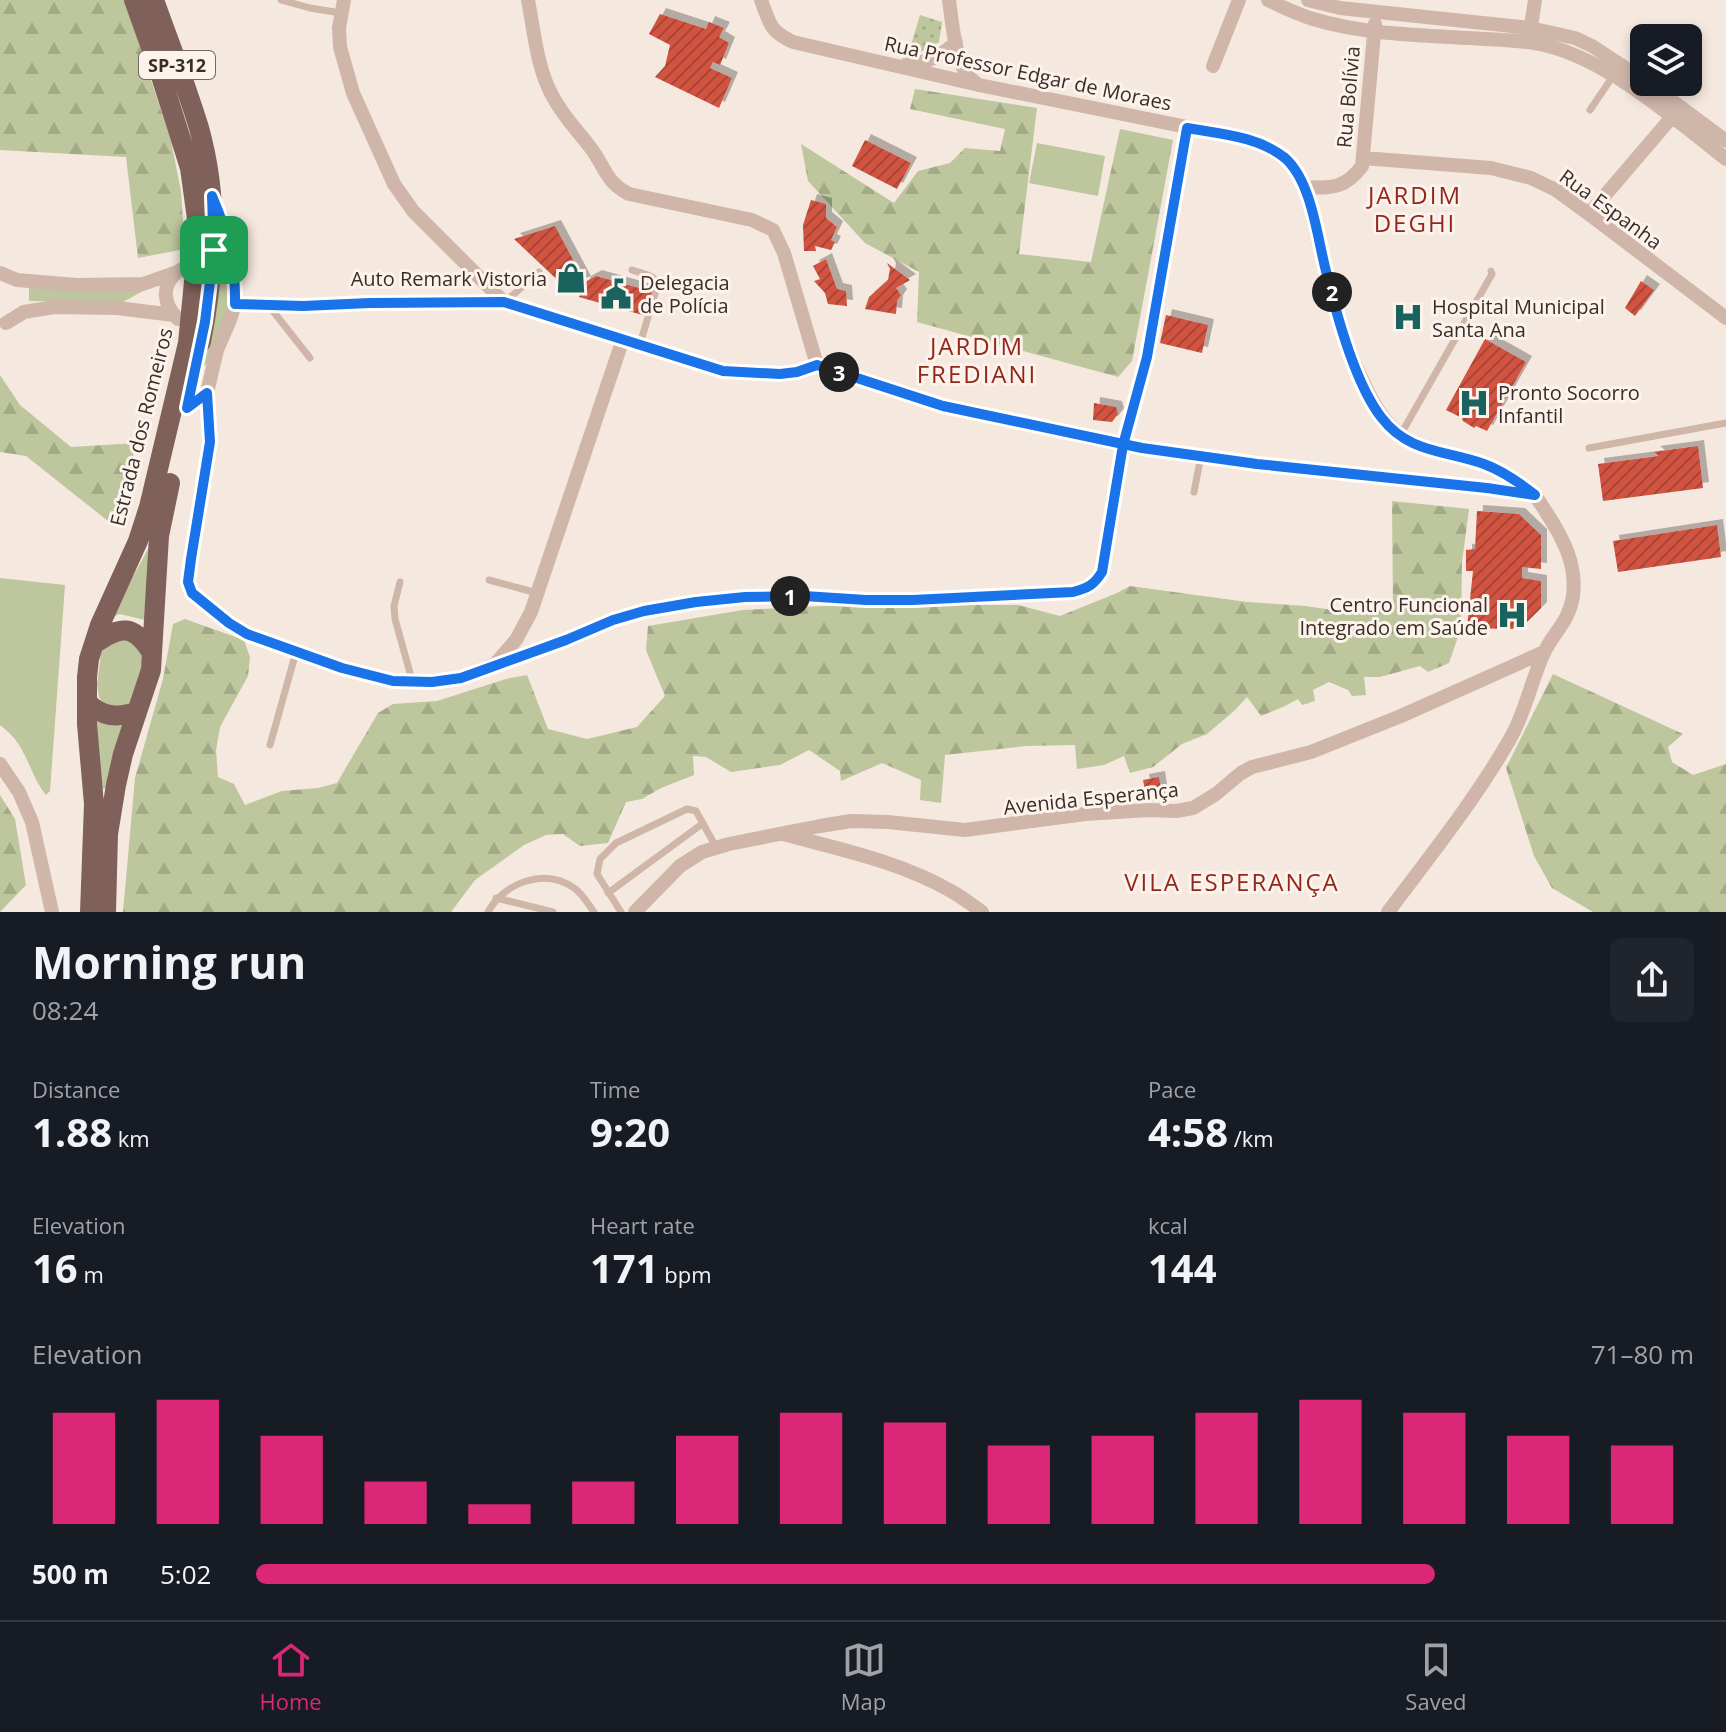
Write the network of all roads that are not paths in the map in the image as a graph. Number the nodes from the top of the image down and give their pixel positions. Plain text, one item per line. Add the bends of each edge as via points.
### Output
1 (134, 0) edge
2 (154, 0) edge
3 (281, 0) edge
4 (528, 0) edge
5 (761, 0) edge
6 (949, 0) edge
7 (1239, 0) edge
8 (1268, 0) edge
9 (1308, 0) edge
10 (1535, 0) edge
11 (343, 6) edge
12 (1378, 12) junction
13 (1374, 31) junction
14 (1529, 35) junction
15 (956, 42) junction
16 (895, 65) junction
17 (1213, 66) dead end
18 (1630, 71) edge
19 (1613, 76) junction
20 (979, 85) junction
21 (1666, 96) edge
22 (1590, 110) dead end
23 (1672, 117) junction
24 (1187, 128) junction
25 (1726, 141) edge
26 (1363, 158) junction
27 (1726, 159) edge
28 (1303, 187) junction
29 (212, 196) junction
30 (1589, 214) junction
31 (196, 261) junction
32 (632, 270) dead end
33 (1491, 271) dead end
34 (177, 272) junction
35 (539, 272) dead end
36 (0, 273) edge
37 (504, 302) junction
38 (235, 304) junction
39 (268, 304) junction
40 (174, 315) junction
41 (1726, 318) edge
42 (6, 323) dead end
43 (190, 331) junction
44 (623, 339) junction
45 (640, 344) junction
46 (310, 358) dead end
47 (817, 365) junction
48 (207, 393) junction
49 (187, 408) junction
50 (1726, 423) edge
51 (1400, 436) junction
52 (1123, 445) junction
53 (1589, 448) dead end
54 (1201, 456) junction
55 (1194, 492) dead end
56 (1535, 495) junction
57 (489, 580) dead end
58 (400, 582) dead end
59 (538, 593) junction
60 (94, 644) junction
61 (296, 652) junction
62 (1544, 652) junction
63 (152, 653) junction
64 (495, 664) junction
65 (413, 681) junction
66 (87, 702) junction
67 (136, 712) junction
68 (270, 745) dead end
69 (0, 764) edge
70 (702, 824) junction
71 (783, 834) junction
72 (716, 847) junction
73 (608, 893) junction
74 (496, 898) junction
75 (629, 911) edge
76 (52, 912) edge
77 (90, 912) edge
78 (106, 912) edge
79 (488, 912) edge
80 (553, 912) edge
81 (594, 912) edge
82 (982, 912) edge
83 (1388, 912) edge

1 - 31 main road, Estrada dos Romeiros / SP-312 via 190,168
2 - 29 main road, Estrada dos Romeiros / SP-312 via 199,129
3 - 11 lane via 310,8
4 - 47 street via 552,95 618,189 752,220 773,230
5 - 16 street, Rua Professor Edgar de Moraes via 772,29 793,42
6 - 15 street
7 - 17 street
8 - 13 street via 1310,18
9 - 12 street
10 - 14 street
11 - 37 street via 340,47 353,93 394,184 413,211
12 - 13 street, Rua Bolívia
12 - 14 street
13 - 14 street
13 - 26 street, Rua Bolívia
14 - 18 street via 1575,38
14 - 19 street
15 - 16 street via 924,63
15 - 20 street via 967,75
16 - 20 street, Rua Professor Edgar de Moraes
19 - 22 lane
19 - 23 street
20 - 24 street, Rua Professor Edgar de Moraes
21 - 25 street
23 - 27 street
23 - 30 street
24 - 28 street, Rua Professor Edgar de Moraes via 1268,147 1296,171
24 - 52 street via 1147,357
26 - 28 street, Rua Bolívia via 1345,184
26 - 30 street, Rua Espanha via 1491,168 1531,178
28 - 51 street, Rua Professor Edgar de Moraes via 1353,360 1382,418
29 - 38 street via 227,233
29 - 49 main road, Estrada dos Romeiros / SP-312 via 210,287
30 - 41 street, Rua Espanha
31 - 34 street
31 - 43 main road, Estrada dos Romeiros / SP-312
32 - 45 lane via 657,281
33 - 51 lane
34 - 36 street via 124,285 17,280
34 - 40 street via 165,297
35 - 37 lane
37 - 39 street
37 - 44 street
38 - 39 street
38 - 48 street
39 - 46 lane
40 - 42 street via 54,307 24,312
40 - 43 street
43 - 60 main road, Estrada dos Romeiros / SP-312 via 149,507
44 - 45 street
44 - 59 street
45 - 47 street via 723,371 780,374
47 - 52 street via 943,406
48 - 49 street
48 - 61 street via 210,442 188,582 192,593 219,616 247,634
49 - 63 main road, Estrada dos Romeiros / SP-312 via 162,513
50 - 53 lane
51 - 56 street, Rua Professor Edgar de Moraes via 1419,447 1496,469
52 - 54 street
52 - 64 street via 1102,572 1087,588 913,600 804,596 696,602 613,620
54 - 55 lane
54 - 56 street
56 - 62 street via 1567,547 1574,577 1568,612
57 - 59 lane
58 - 65 lane via 395,619
59 - 64 street via 516,640
60 - 63 main road via 126,629 138,634
60 - 66 main road, Estrada dos Romeiros / SP-312
61 - 65 street via 393,681
61 - 68 lane
62 - 71 street, Avenida Esperança via 1311,752 1252,767 1193,808 1085,814 965,830 851,821
62 - 83 street via 1512,737
63 - 67 main road, Estrada dos Romeiros / SP-312
64 - 65 street via 461,678
66 - 67 main road via 103,715
66 - 77 main road, Estrada dos Romeiros / SP-312 via 94,804
67 - 78 main road, Estrada dos Romeiros / SP-312 via 108,834
69 - 76 street via 32,822
70 - 72 lane
70 - 73 lane
70 - 73 lane via 696,811 687,809 616,843 600,859 597,874
71 - 72 street, Avenida Esperança
71 - 82 street via 915,873
72 - 75 street, Avenida Esperança via 680,866
73 - 75 lane
74 - 79 lane
74 - 80 lane
74 - 81 lane via 541,877 576,888

